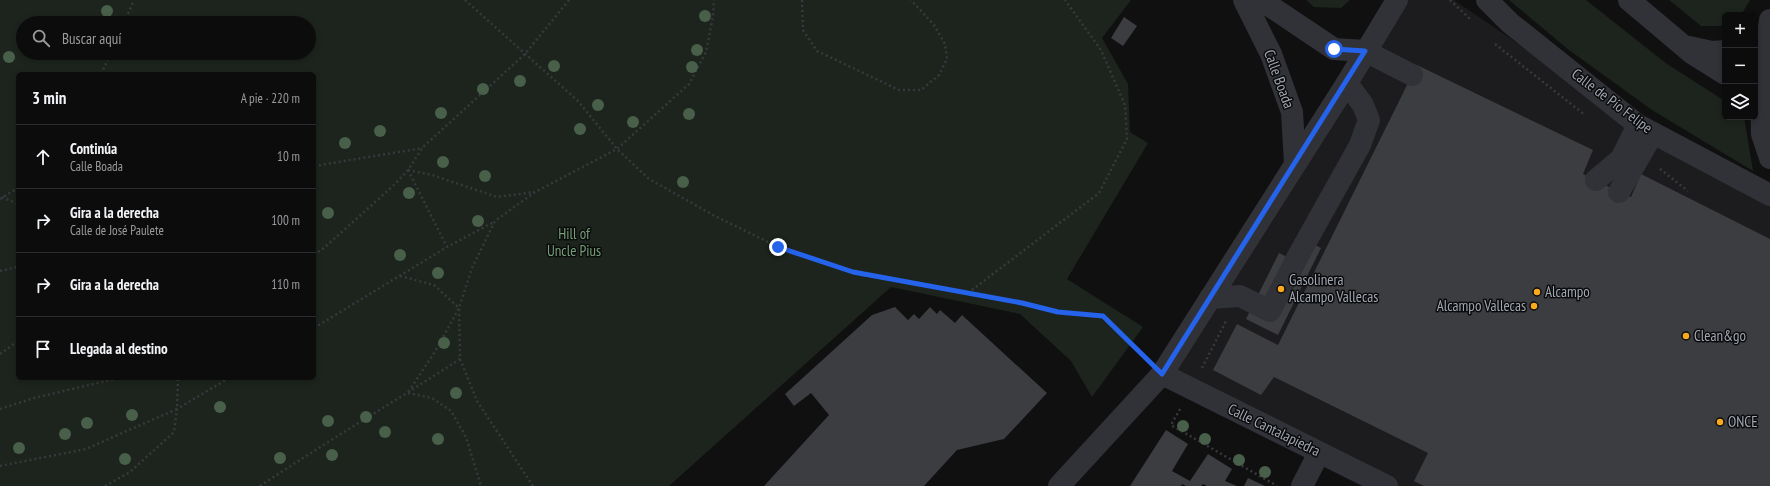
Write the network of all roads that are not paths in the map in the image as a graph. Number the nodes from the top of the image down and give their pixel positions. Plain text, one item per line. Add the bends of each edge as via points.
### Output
1 (1244, 0) edge
2 (1262, 0) edge
3 (1396, 0) edge
4 (1487, 0) edge
5 (1629, 0) edge
6 (1770, 2) edge
7 (1770, 20) edge
8 (1758, 21) edge
9 (1683, 45) junction
10 (1365, 51) junction
11 (1722, 51) edge
12 (1722, 72) edge
13 (1412, 75) dead end
14 (1347, 83) junction
15 (1762, 96) edge
16 (1646, 129) junction
17 (1770, 158) edge
18 (1295, 163) junction
19 (1596, 180) dead end
20 (1619, 192) dead end
21 (1770, 195) edge
22 (1210, 298) junction
23 (1162, 374) junction
24 (1319, 453) junction
25 (1059, 486) edge
26 (1302, 486) edge
27 (1387, 486) edge

1 - 18 street, Calle Boada via 1271,54 1292,112
2 - 10 street via 1334,49
3 - 10 street
4 - 16 street, Calle de Pío Felipe via 1510,23
5 - 9 street
6 - 8 street
7 - 15 street via 1763,64
9 - 11 street via 1712,52
9 - 12 street
10 - 13 street
10 - 14 street
14 - 18 street
14 - 22 street via 1363,105 1369,120 1360,146 1270,311 1240,296
15 - 17 street via 1762,134
16 - 19 street via 1621,159
16 - 20 street
16 - 21 street, Calle de Pío Felipe
18 - 22 street
22 - 23 street
23 - 24 street, Calle Cantalapiedra
23 - 25 street
24 - 26 street
24 - 27 street, Calle Cantalapiedra

